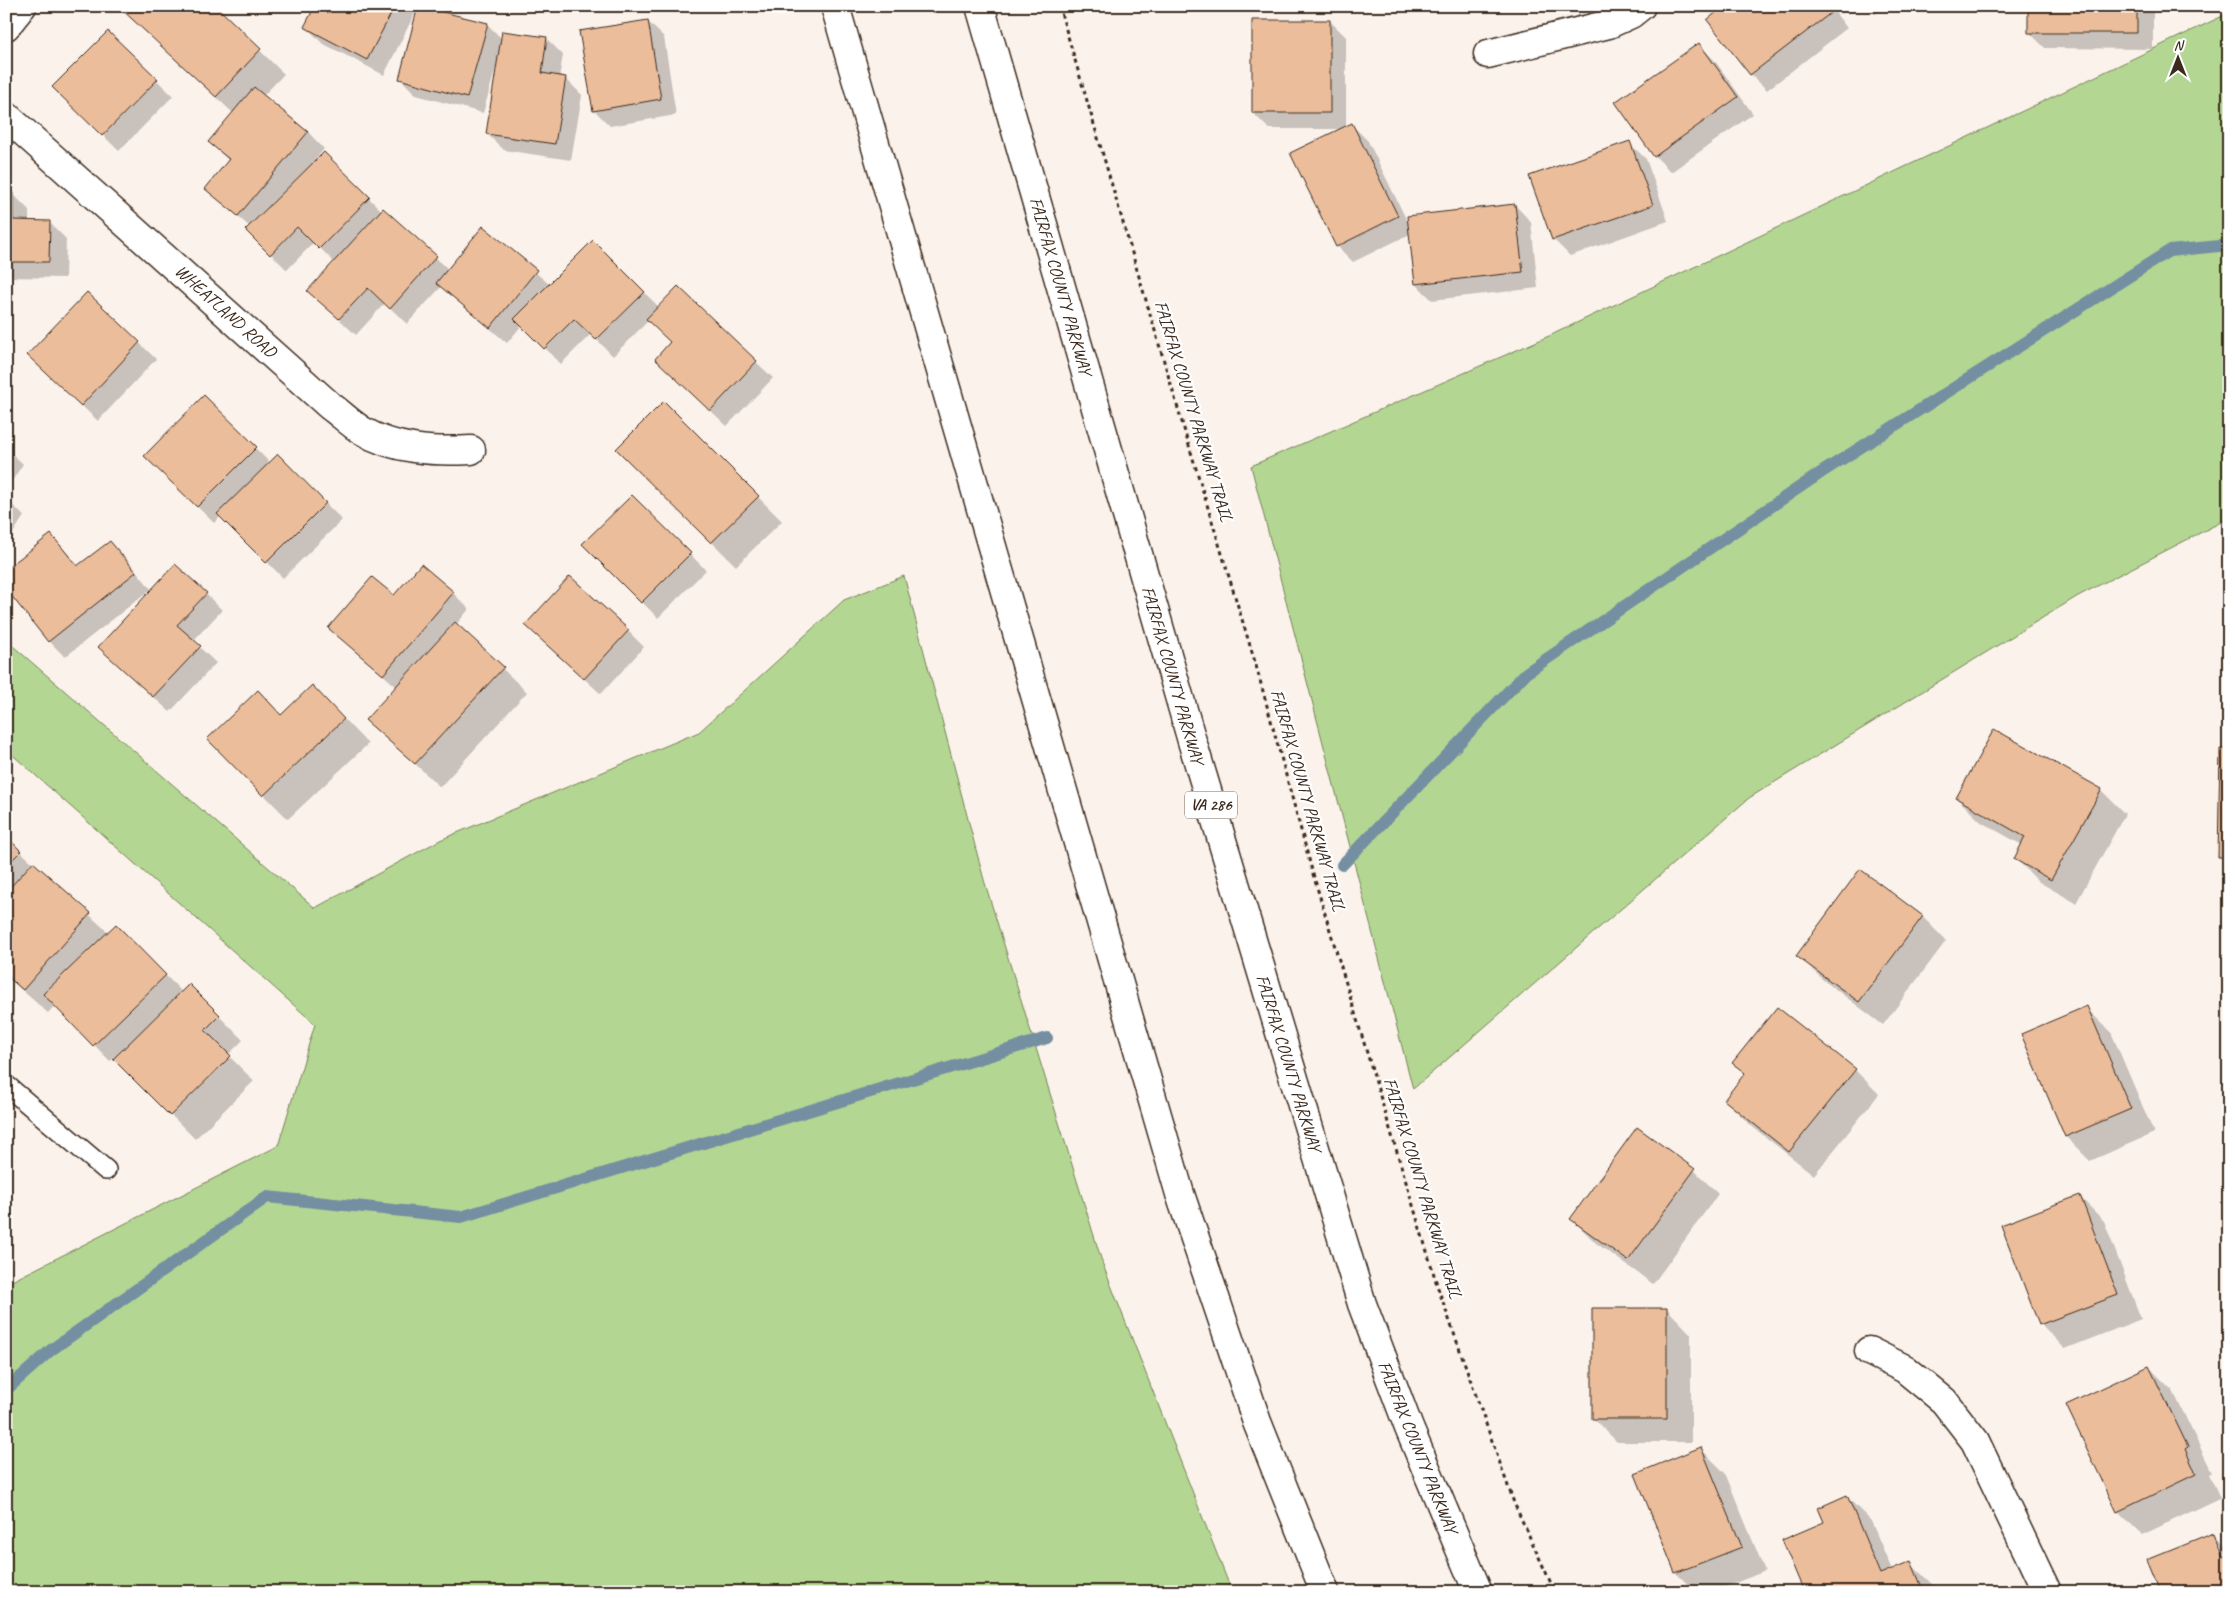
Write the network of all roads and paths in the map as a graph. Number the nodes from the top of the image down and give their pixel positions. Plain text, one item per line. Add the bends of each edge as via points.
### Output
1 (22, 6) edge
2 (835, 6) edge
3 (980, 6) edge
4 (1060, 6) edge
5 (1641, 6) edge
6 (6, 26) edge
7 (1488, 54) dead end
8 (6, 116) edge
9 (471, 450) dead end
10 (6, 1085) edge
11 (106, 1170) dead end
12 (1869, 1351) dead end
13 (1325, 1592) edge
14 (1478, 1592) edge
15 (1556, 1592) edge
16 (2047, 1592) edge

1 - 6 main road
2 - 13 main road via 1180,1194 1257,1422
3 - 14 main road, FAIRFAX COUNTY PARKWAY / VA 286 via 1192,740 1362,1304 1409,1428
4 - 15 path, FAIRFAX COUNTY PARKWAY TRAIL via 1255,662 1313,874 1438,1288 1514,1503
5 - 7 main road via 1609,24
8 - 9 main road, WHEATLAND ROAD via 330,406 362,430 398,446 442,452
10 - 11 lane
12 - 16 main road via 1905,1369 1944,1401 1975,1441

